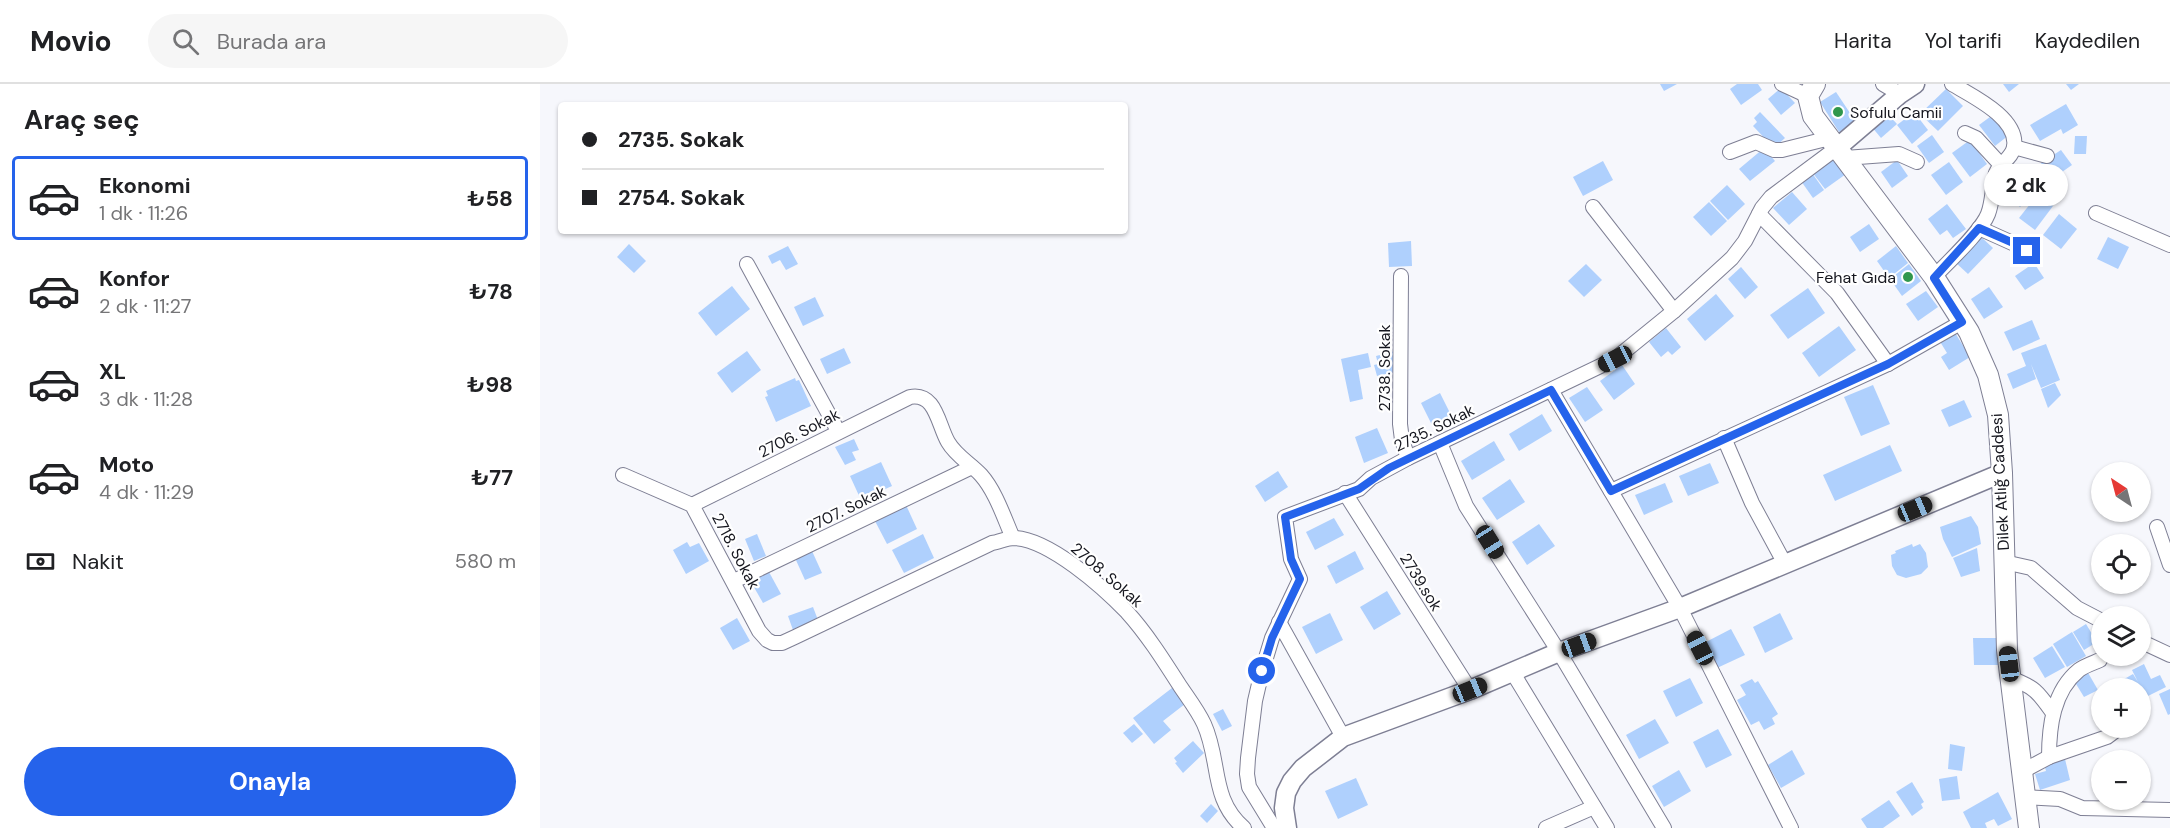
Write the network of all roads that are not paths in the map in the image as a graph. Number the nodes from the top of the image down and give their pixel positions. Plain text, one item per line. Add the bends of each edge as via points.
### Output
1 (1782, 84) edge
2 (1883, 84) edge
3 (1915, 84) edge
4 (1952, 84) edge
5 (1812, 90) edge
6 (1900, 94) junction
7 (1965, 133) dead end
8 (2014, 147) junction
9 (1838, 148) junction
10 (1730, 152) dead end
11 (2046, 156) dead end
12 (1917, 162) dead end
13 (2001, 165) junction
14 (1593, 207) dead end
15 (2096, 213) dead end
16 (1759, 214) junction
17 (1979, 228) junction
18 (2170, 245) edge
19 (2034, 258) dead end
20 (747, 264) dead end
21 (1401, 276) dead end
22 (1934, 278) junction
23 (1674, 311) junction
24 (1962, 322) junction
25 (1888, 364) junction
26 (1551, 390) junction
27 (838, 431) junction
28 (1724, 438) junction
29 (1440, 443) junction
30 (1408, 458) junction
31 (972, 466) junction
32 (2002, 473) junction
33 (623, 475) dead end
34 (1611, 491) junction
35 (1345, 493) junction
36 (692, 505) junction
37 (2157, 527) dead end
38 (1013, 538) junction
39 (2004, 562) junction
40 (1785, 564) junction
41 (2170, 565) edge
42 (734, 581) junction
43 (1680, 609) junction
44 (2091, 615) edge
45 (1279, 622) junction
46 (2151, 646) edge
47 (1559, 652) junction
48 (2170, 655) edge
49 (2091, 664) edge
50 (1513, 673) junction
51 (2010, 678) junction
52 (1470, 690) junction
53 (2053, 713) junction
54 (1343, 737) junction
55 (2104, 738) edge
56 (2049, 757) junction
57 (2021, 772) junction
58 (2024, 797) junction
59 (1594, 807) junction
60 (2170, 810) edge
61 (1244, 828) edge
62 (1274, 828) edge
63 (1287, 828) edge
64 (1546, 828) edge
65 (1607, 828) edge
66 (1664, 828) edge
67 (1791, 828) edge
68 (2029, 828) edge

1 - 5 street
2 - 6 street
3 - 6 street
4 - 8 street via 1994,110 2009,127
5 - 9 main road, Dilek Atlığ Caddesi via 1812,116
6 - 9 street
7 - 13 street via 1976,138
8 - 11 street
8 - 13 street
9 - 10 street via 1774,150 1756,142
9 - 12 street via 1899,154
9 - 16 street, 2735. Sokak via 1771,197
9 - 22 main road, Dilek Atlığ Caddesi
13 - 17 street via 1988,214
14 - 23 street
15 - 18 street
16 - 23 street, 2735. Sokak via 1732,258
16 - 25 street via 1837,293
17 - 19 street via 2019,246
17 - 22 street
20 - 27 street
21 - 30 street, 2738. Sokak via 1400,424
22 - 24 main road, Dilek Atlığ Caddesi
23 - 26 street, 2735. Sokak via 1615,359
24 - 25 street
24 - 32 main road, Dilek Atlığ Caddesi via 1980,354 1994,395
25 - 28 street
26 - 29 street, 2735. Sokak
26 - 34 street
27 - 31 street, 2706. Sokak via 910,397 923,396 948,442
27 - 36 street, 2706. Sokak
28 - 34 street
28 - 40 street via 1752,503
29 - 30 street, 2735. Sokak
29 - 47 street via 1466,506
30 - 35 street, 2735. Sokak via 1359,489
31 - 38 street via 990,489
31 - 42 street, 2707. Sokak
32 - 39 main road, Dilek Atlığ Caddesi
32 - 40 street
33 - 36 street, 2718. Sokak
34 - 43 street
35 - 45 street, 2735. Sokak via 1285,517 1291,559 1300,579
35 - 52 street, 2739.sok
36 - 42 street, 2718. Sokak
37 - 41 street
38 - 42 street, 2718. Sokak via 974,551 782,643 768,640 754,624
38 - 61 street, 2708. Sokak via 1059,554 1126,611 1141,629 1203,723 1219,791 1230,813
39 - 44 street via 2031,568
39 - 51 main road, Dilek Atlığ Caddesi
40 - 43 street
43 - 47 street
43 - 67 street
45 - 54 street
45 - 62 street, 2735. Sokak via 1255,701 1247,774 1249,787
46 - 48 street
47 - 50 street
47 - 66 street
49 - 53 street via 2079,670 2067,684
50 - 52 street
50 - 59 street
51 - 53 street via 2038,692
51 - 57 main road, Dilek Atlığ Caddesi
52 - 54 street
53 - 56 street
54 - 63 street via 1292,781 1284,808
55 - 56 street
56 - 57 street
57 - 58 main road, Dilek Atlığ Caddesi
58 - 60 street via 2060,799 2082,808
58 - 68 main road, Dilek Atlığ Caddesi
59 - 64 street
59 - 65 street

